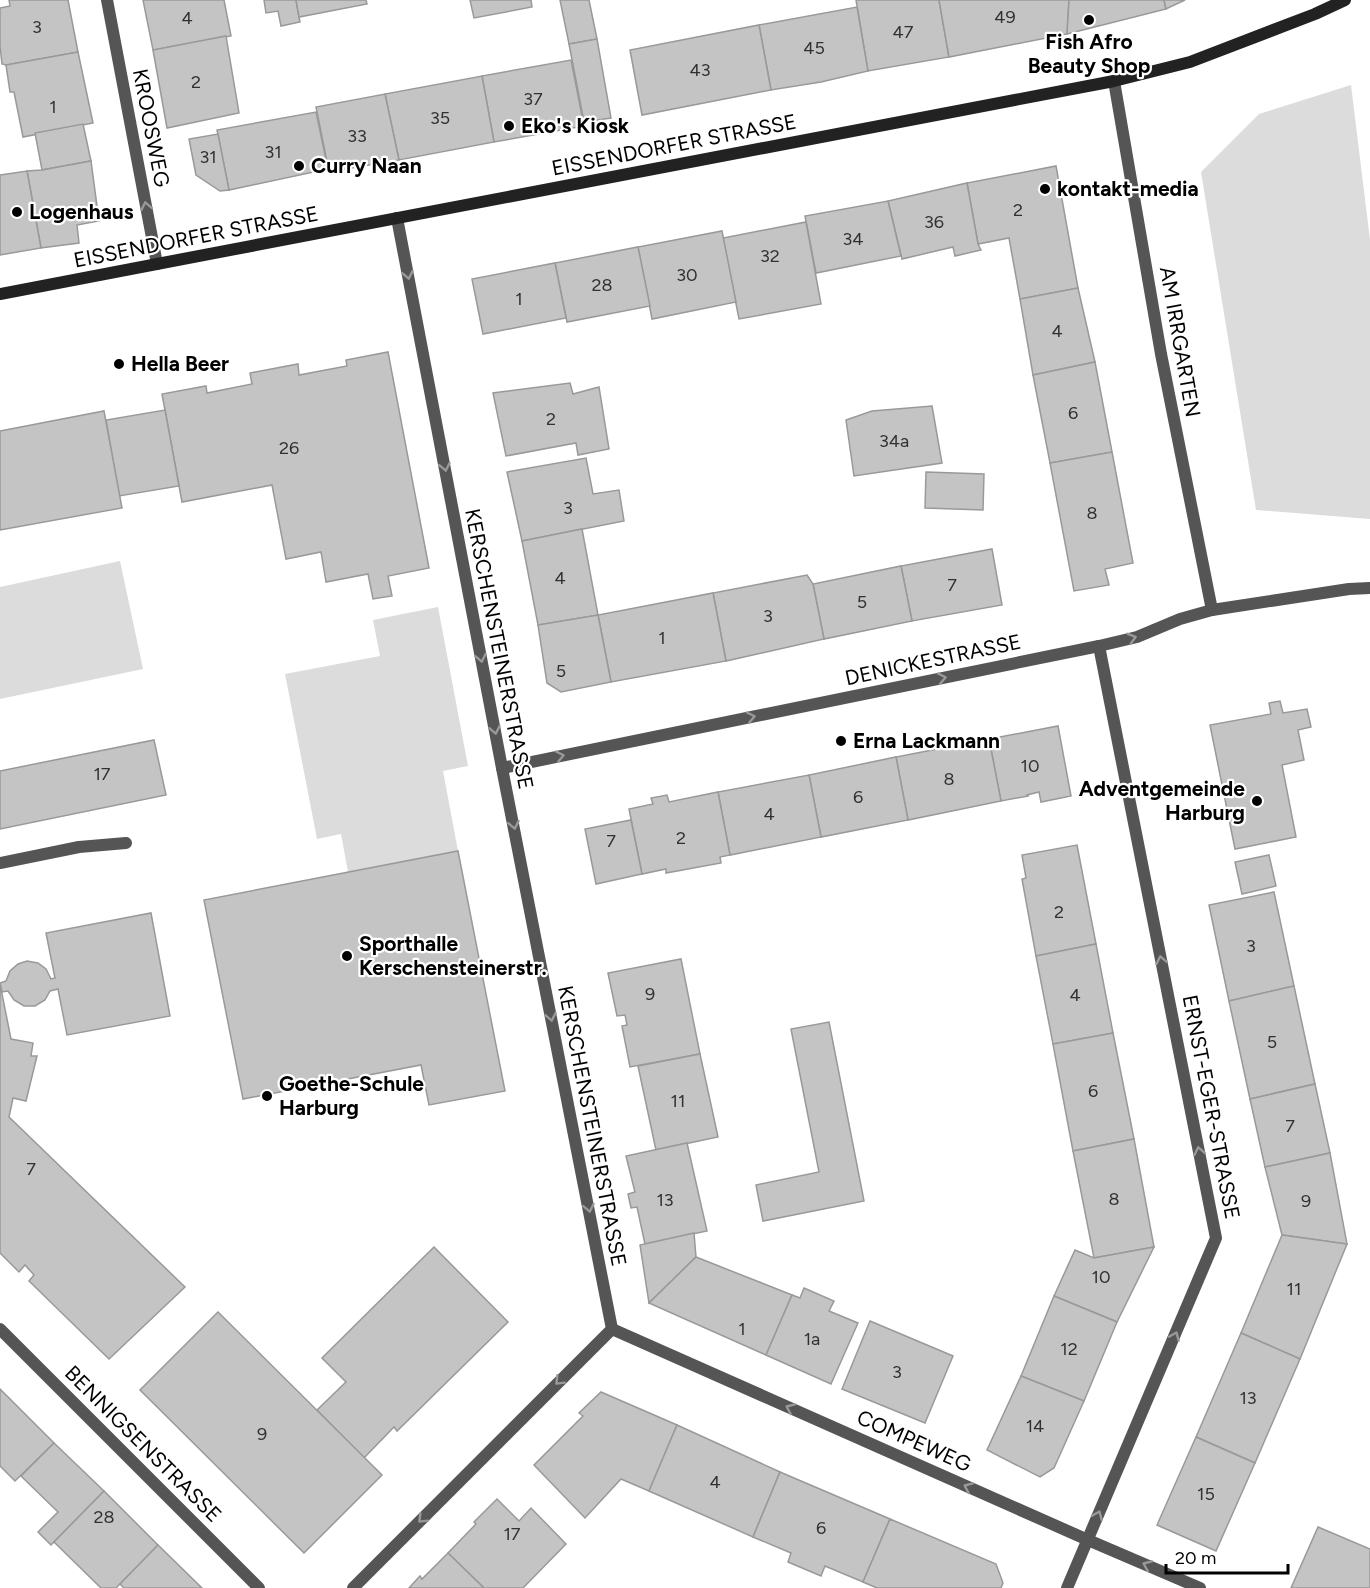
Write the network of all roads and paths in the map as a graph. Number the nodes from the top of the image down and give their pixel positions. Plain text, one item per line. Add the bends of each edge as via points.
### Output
1 (107, 0) edge
2 (1344, 0) edge
3 (1114, 81) junction
4 (397, 218) junction
5 (157, 264) junction
6 (0, 294) edge
7 (1370, 588) edge
8 (1212, 610) junction
9 (1099, 646) junction
10 (502, 768) junction
11 (126, 843) dead end
12 (0, 863) edge
13 (0, 1329) edge
14 (612, 1329) junction
15 (1088, 1540) junction
16 (259, 1588) edge
17 (353, 1588) edge
18 (1067, 1588) edge
19 (1200, 1588) edge

5 -> 1 street, KROOSWEG
2 - 3 main road, EISSENDORFER STRASSE via 1190,62
3 - 4 main road, EISSENDORFER STRASSE
3 - 8 street, AM IRRGARTEN via 1161,354
4 - 5 main road, EISSENDORFER STRASSE
4 -> 10 street, KERSCHENSTEINERSTRASSE
5 - 6 main road, EISSENDORFER STRASSE
7 - 8 street, DENICKESTRASSE
9 -> 8 street, DENICKESTRASSE
10 -> 9 street, DENICKESTRASSE
15 -> 9 street, ERNST-EGER-STRASSE via 1216,1238
10 -> 14 street, KERSCHENSTEINERSTRASSE
11 - 12 street via 79,847
13 - 16 street, BENNIGSENSTRASSE
15 -> 14 street, COMPEWEG
14 -> 17 street
15 - 18 street, ERNST-EGER-STRASSE
19 -> 15 street, COMPEWEG

